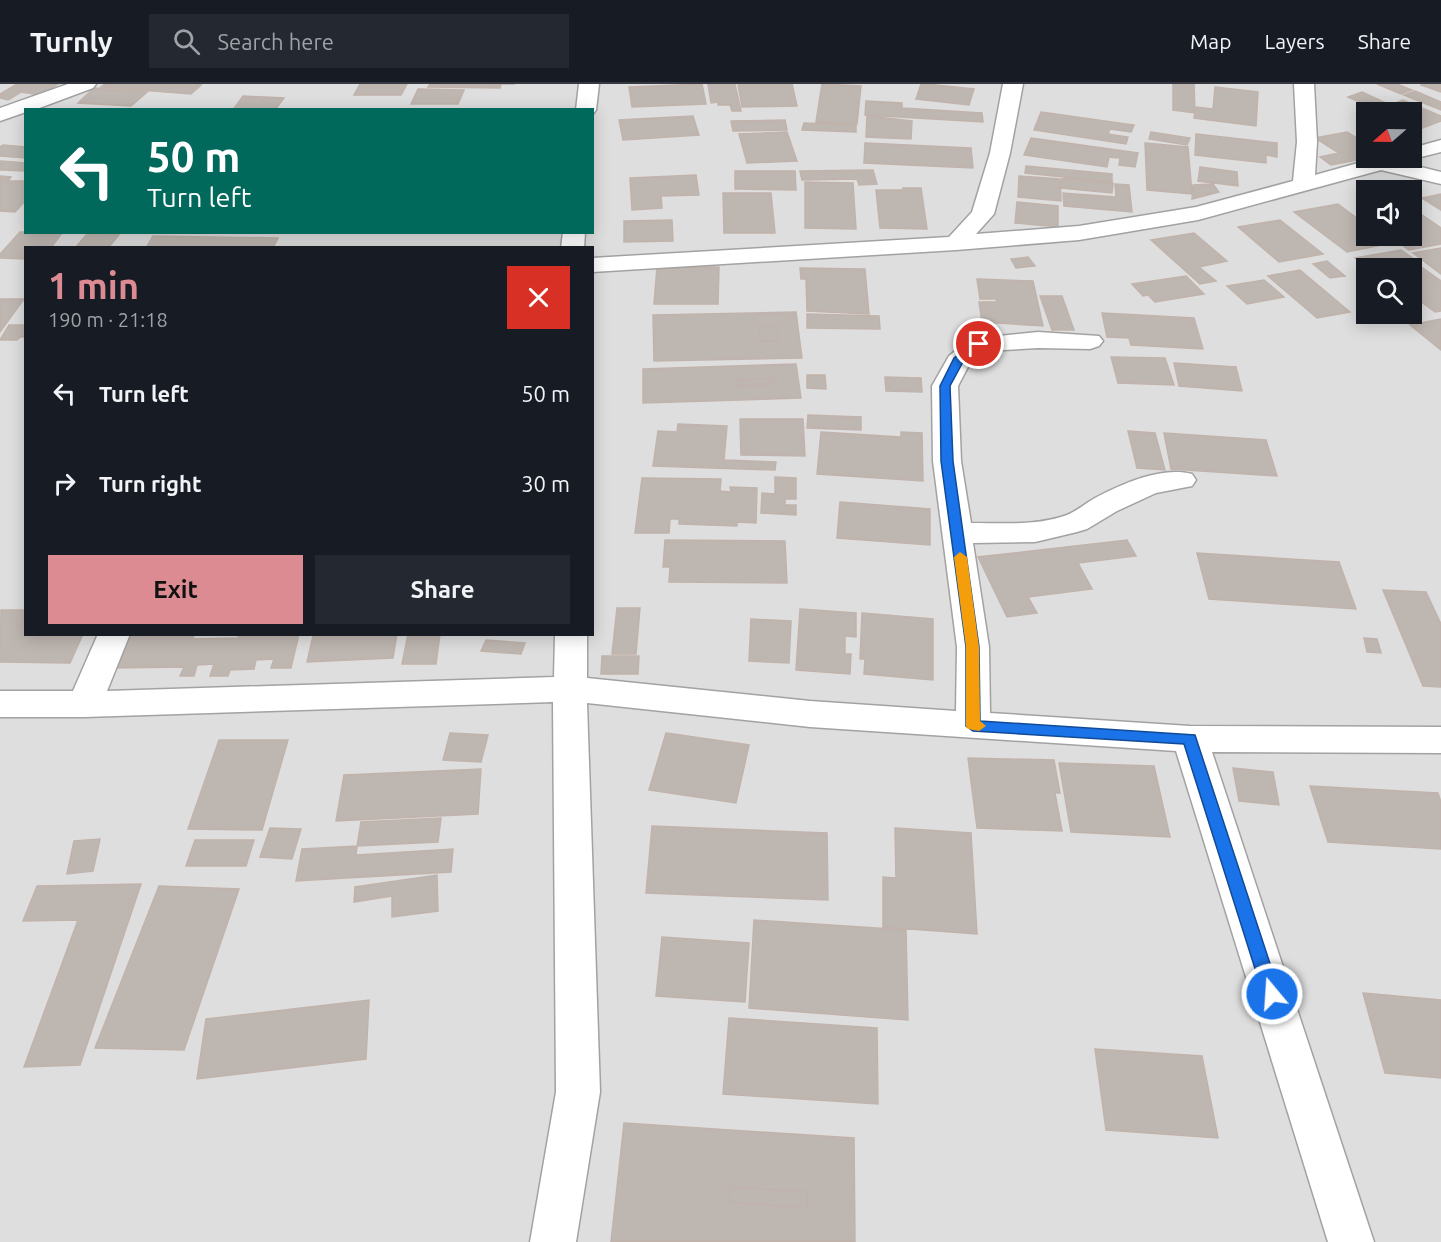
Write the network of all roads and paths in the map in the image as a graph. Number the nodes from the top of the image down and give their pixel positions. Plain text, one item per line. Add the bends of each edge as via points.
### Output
1 (86, 84) edge
2 (589, 84) edge
3 (1013, 84) edge
4 (1304, 84) edge
5 (26, 108) edge
6 (586, 108) edge
7 (1441, 146) edge
8 (1422, 151) edge
9 (1361, 168) edge
10 (1412, 168) edge
11 (1441, 178) edge
12 (1303, 185) junction
13 (956, 243) junction
14 (594, 265) edge
15 (1090, 341) dead end
16 (1182, 480) dead end
17 (957, 532) junction
18 (113, 636) edge
19 (571, 636) edge
20 (570, 689) junction
21 (0, 704) edge
22 (85, 704) junction
23 (973, 726) junction
24 (1190, 739) junction
25 (1441, 740) edge
26 (553, 1242) edge
27 (1351, 1242) edge

1 - 5 street
2 - 6 street
3 - 13 street via 983,214
4 - 12 street via 1307,142
7 - 8 street
9 - 12 street
10 - 11 street
12 - 13 street via 1188,215 1079,232
13 - 14 street
15 - 17 street via 979,344 958,361 945,386 947,461
16 - 17 street via 1149,485 1077,522 1035,532
17 - 23 street via 973,647
18 - 22 street
19 - 20 street
20 - 22 street
20 - 23 street
20 - 26 street via 578,1092
21 - 22 street
23 - 24 street
24 - 25 street
24 - 27 street

